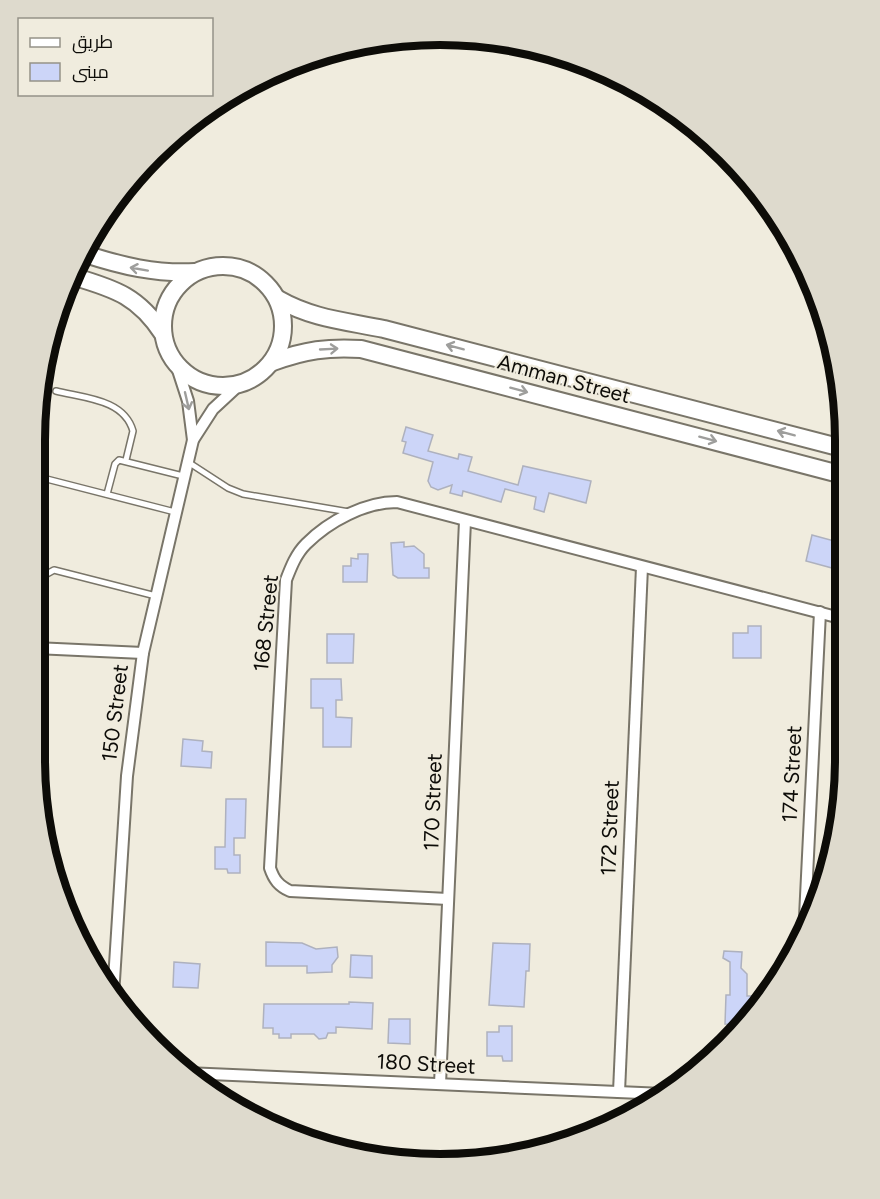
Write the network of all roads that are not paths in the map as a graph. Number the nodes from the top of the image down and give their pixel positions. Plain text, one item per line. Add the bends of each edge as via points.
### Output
1 (91, 256) edge
2 (195, 272) junction
3 (80, 279) edge
4 (278, 299) junction
5 (163, 334) junction
6 (273, 362) junction
7 (176, 364) junction
8 (240, 384) junction
9 (56, 391) dead end
10 (193, 440) junction
11 (835, 446) edge
12 (126, 460) junction
13 (187, 461) junction
14 (835, 473) edge
15 (183, 476) junction
16 (45, 479) edge
17 (106, 494) junction
18 (175, 512) junction
19 (352, 512) junction
20 (465, 521) junction
21 (642, 567) junction
22 (45, 575) edge
23 (156, 596) junction
24 (820, 612) junction
25 (835, 617) edge
26 (47, 648) edge
27 (142, 653) junction
28 (810, 898) edge
29 (448, 899) junction
30 (114, 981) edge
31 (202, 1074) edge
32 (441, 1084) junction
33 (619, 1092) junction
34 (649, 1093) edge

2 -> 1 main road via 133,269
2 - 4 main road via 226,265 242,268 257,275
2 - 5 main road via 169,298
3 - 5 main road via 124,294 146,311
4 - 6 main road via 284,331
11 -> 4 main road, Amman Street via 384,329 330,320
5 - 7 main road
6 - 8 main road via 258,376
6 -> 14 main road, Amman Street via 301,352 362,349
7 - 8 main road via 205,384
7 -> 10 street, 150 Street via 188,401
8 - 10 street, 150 Street via 213,409
9 - 12 lane via 121,411 133,431
10 - 13 street, 150 Street
12 - 15 lane
12 - 17 lane via 115,465
13 - 15 street, 150 Street
13 - 19 lane via 243,494
15 - 18 street, 150 Street
16 - 17 lane
17 - 18 lane
18 - 23 street, 150 Street
19 - 20 street, 168 Street via 381,502 397,502
19 - 29 street, 168 Street via 305,545 286,580 270,868 274,878 290,891
20 - 21 street, 168 Street
20 - 29 street, 170 Street
21 - 24 street, 168 Street
21 - 33 street, 172 Street
22 - 23 lane via 54,570
23 - 27 street, 150 Street
24 - 25 street, 168 Street
24 - 28 street, 174 Street
26 - 27 street
27 - 30 street, 150 Street via 127,776
29 - 32 street, 170 Street
31 - 32 street, 180 Street
32 - 33 street, 180 Street
33 - 34 street, 180 Street

